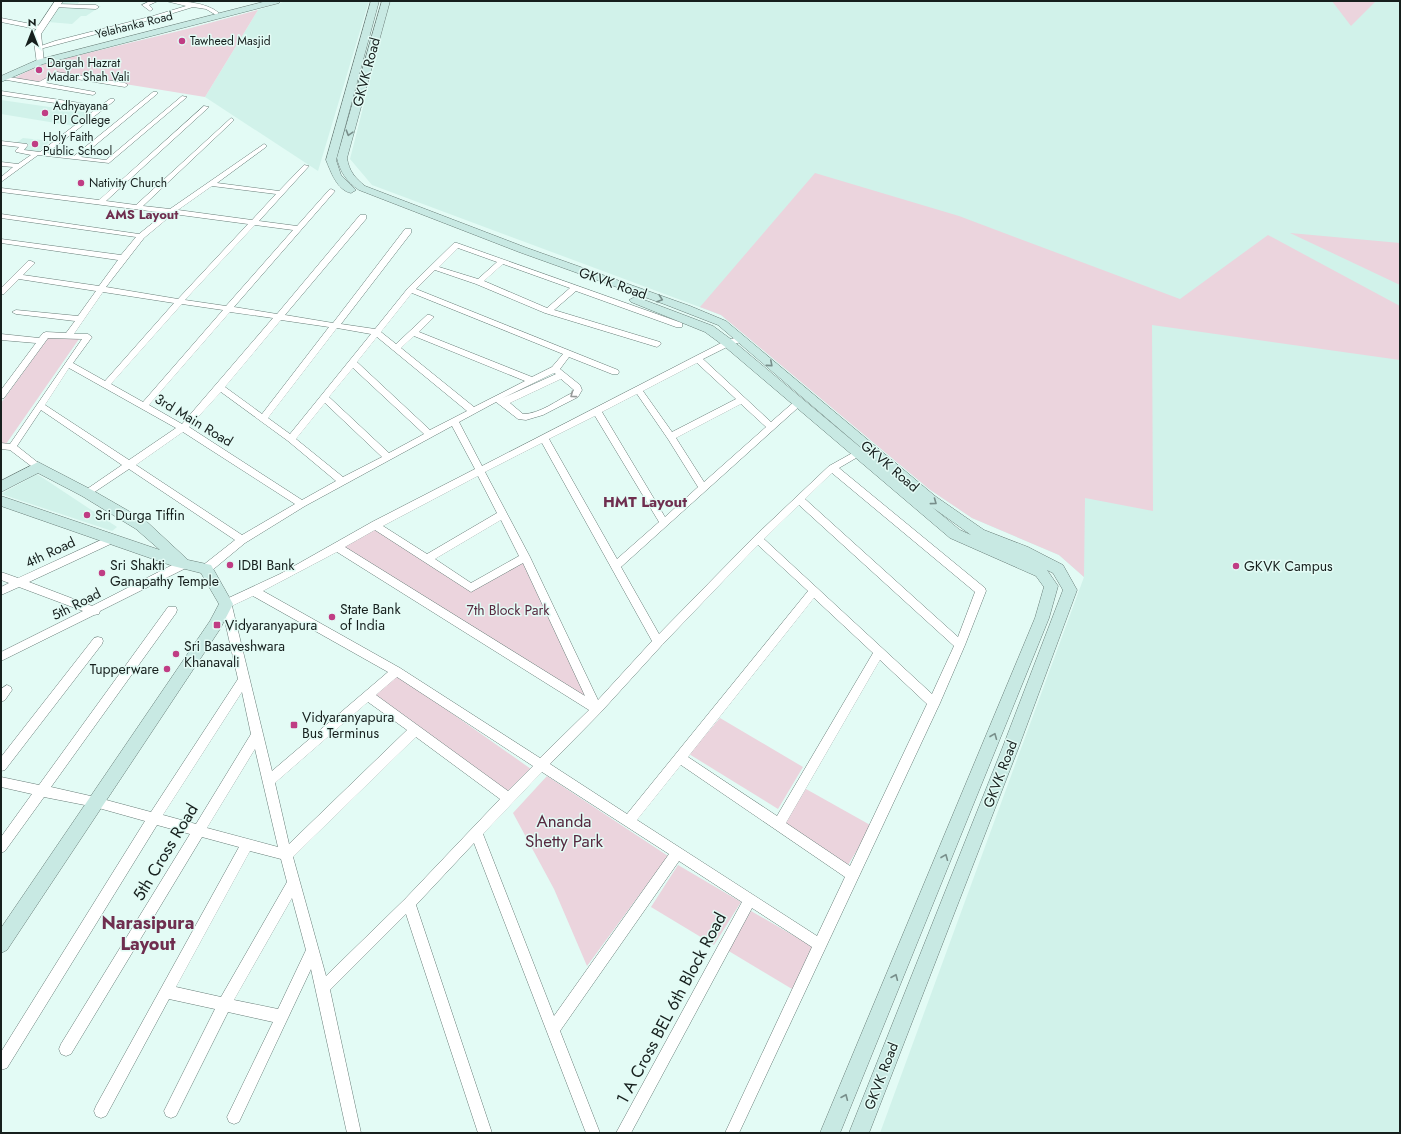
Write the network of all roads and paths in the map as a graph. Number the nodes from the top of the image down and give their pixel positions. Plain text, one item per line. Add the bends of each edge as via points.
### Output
1 (155, 1) edge
2 (169, 1) edge
3 (263, 1) edge
4 (276, 1) edge
5 (375, 1) edge
6 (386, 1) edge
7 (57, 3) edge
8 (194, 5) junction
9 (96, 7) dead end
10 (150, 9) dead end
11 (216, 13) junction
12 (1, 20) edge
13 (41, 28) junction
14 (38, 48) junction
15 (39, 60) junction
16 (2, 77) edge
17 (39, 85) junction
18 (125, 85) dead end
19 (93, 92) dead end
20 (1, 93) edge
21 (155, 93) dead end
22 (184, 97) dead end
23 (112, 100) dead end
24 (206, 107) dead end
25 (101, 108) junction
26 (231, 120) dead end
27 (1, 143) edge
28 (264, 146) dead end
29 (39, 154) junction
30 (75, 158) junction
31 (1, 164) edge
32 (19, 166) junction
33 (306, 166) dead end
34 (1, 180) edge
35 (210, 184) junction
36 (1, 190) edge
37 (331, 191) dead end
38 (282, 193) junction
39 (101, 202) junction
40 (138, 207) junction
41 (172, 211) junction
42 (1, 216) edge
43 (362, 218) dead end
44 (255, 222) junction
45 (298, 228) junction
46 (408, 231) dead end
47 (141, 236) junction
48 (1, 241) edge
49 (122, 258) junction
50 (502, 262) junction
51 (31, 263) dead end
52 (433, 267) junction
53 (18, 276) junction
54 (479, 282) junction
55 (575, 288) junction
56 (101, 289) junction
57 (411, 290) junction
58 (1, 292) edge
59 (179, 302) junction
60 (228, 310) junction
61 (548, 311) junction
62 (16, 312) dead end
63 (278, 317) junction
64 (430, 317) dead end
65 (80, 319) junction
66 (678, 325) dead end
67 (334, 326) junction
68 (376, 332) junction
69 (414, 333) junction
70 (68, 336) junction
71 (1, 337) edge
72 (41, 341) junction
73 (735, 341) junction
74 (657, 344) dead end
75 (397, 348) junction
76 (568, 353) junction
77 (698, 359) junction
78 (352, 362) junction
79 (68, 364) junction
80 (559, 372) junction
81 (615, 372) dead end
82 (531, 380) junction
83 (5, 384) edge
84 (106, 384) junction
85 (220, 387) junction
86 (639, 391) junction
87 (1, 396) edge
88 (325, 398) junction
89 (500, 400) junction
90 (742, 400) junction
91 (798, 404) junction
92 (41, 406) junction
93 (144, 406) junction
94 (473, 411) junction
95 (597, 412) junction
96 (263, 419) junction
97 (454, 422) junction
98 (771, 427) junction
99 (183, 428) junction
100 (430, 435) junction
101 (671, 437) junction
102 (291, 439) junction
103 (545, 439) junction
104 (1, 446) edge
105 (12, 447) junction
106 (863, 450) junction
107 (388, 457) junction
108 (128, 465) junction
109 (38, 467) junction
110 (832, 468) junction
111 (481, 472) junction
112 (343, 482) junction
113 (902, 483) junction
114 (1, 487) edge
115 (703, 488) junction
116 (87, 493) junction
117 (799, 499) junction
118 (1, 500) edge
119 (302, 504) junction
120 (503, 514) junction
121 (664, 523) junction
122 (375, 525) junction
123 (112, 539) junction
124 (758, 539) junction
125 (242, 540) junction
126 (337, 547) junction
127 (525, 557) junction
128 (427, 559) junction
129 (184, 564) junction
130 (616, 566) junction
131 (206, 569) junction
132 (1, 576) edge
133 (19, 582) junction
134 (1, 590) edge
135 (814, 591) junction
136 (255, 592) junction
137 (226, 604) junction
138 (172, 610) dead end
139 (95, 611) junction
140 (98, 641) dead end
141 (658, 642) junction
142 (960, 645) junction
143 (879, 652) junction
144 (1, 657) edge
145 (396, 671) junction
146 (244, 679) junction
147 (367, 695) junction
148 (934, 703) junction
149 (597, 709) junction
150 (415, 730) junction
151 (257, 735) junction
152 (679, 757) junction
153 (541, 765) junction
154 (1, 766) edge
155 (269, 781) junction
156 (1, 782) edge
157 (40, 791) junction
158 (508, 798) junction
159 (95, 802) junction
160 (154, 818) junction
161 (629, 821) junction
162 (778, 825) junction
163 (199, 831) junction
164 (476, 832) junction
165 (247, 844) junction
166 (1, 847) edge
167 (677, 853) junction
168 (286, 855) junction
169 (853, 875) junction
170 (294, 882) junction
171 (750, 900) junction
172 (409, 903) junction
173 (1, 944) edge
174 (820, 945) junction
175 (313, 950) junction
176 (323, 988) junction
177 (166, 992) junction
178 (224, 1005) junction
179 (282, 1017) junction
180 (553, 1029) junction
181 (66, 1049) dead end
182 (2, 1063) edge
183 (101, 1111) dead end
184 (171, 1111) dead end
185 (234, 1117) dead end
186 (354, 1133) edge
187 (485, 1133) edge
188 (593, 1133) edge
189 (624, 1133) edge
190 (732, 1133) edge
191 (830, 1133) edge
192 (859, 1133) edge

1 - 10 street via 145,5
2 - 8 street
3 - 11 main road, Yelahanka Road
4 - 15 main road, Yelahanka Road
5 - 73 main road, GKVK Road via 332,160 334,171 341,182 353,191
6 -> 73 main road, GKVK Road via 342,158 344,169 356,184 577,270 701,314 722,323
7 - 9 street
7 - 13 street
8 - 11 street
8 - 14 street
11 - 15 main road, Yelahanka Road
12 - 13 street
13 - 14 street via 36,34
14 - 15 street
15 - 16 main road, Yelahanka Road
16 - 17 street
17 - 18 street via 56,74
17 - 19 street
20 - 25 street
21 - 30 street
22 - 30 street via 107,162
23 - 25 street
24 - 39 street
25 - 29 street
26 - 40 street
27 - 29 street via 25,145 18,151
28 - 35 street
29 - 30 street
29 - 32 street
31 - 32 street
32 - 34 street
33 - 38 street
35 - 38 street
35 - 41 street
36 - 39 street
37 - 45 street
38 - 44 street
39 - 40 street
40 - 41 street
41 - 44 street
41 - 47 street
42 - 47 street
43 - 63 street
44 - 45 street
44 - 59 street
45 - 60 street
46 - 67 street
47 - 49 street
48 - 49 street
49 - 56 street
50 - 52 street via 457,245
50 - 54 street
50 - 55 street
51 - 53 street
52 - 54 street
52 - 57 street
53 - 56 street
53 - 58 street
54 - 61 street
55 - 61 street
55 - 66 street
56 - 59 street
56 - 65 street
57 - 68 street
57 - 76 street
59 - 60 street
59 - 84 street
60 - 63 street
60 - 93 street
61 - 74 street
62 - 65 street
63 - 67 street
63 - 85 street
64 - 69 street
65 - 70 street
67 - 68 street
67 - 96 street
68 - 75 street
68 - 78 street
69 - 75 street
69 - 82 street
70 - 72 street via 46,335
70 - 79 street via 88,337
71 - 72 street
72 - 83 street
73 - 77 street
73 - 91 main road, GKVK Road
73 -> 106 main road, GKVK Road
75 - 94 street
76 - 80 street
76 - 81 street
77 - 86 street
77 - 90 street
78 - 88 street
78 - 100 street
79 - 84 street, 3rd Main Road
79 - 92 street
80 - 82 street
80 - 89 street
80 -> 89 street via 578,390 533,416 520,417
82 - 89 street
83 - 87 street
84 - 93 street, 3rd Main Road
85 - 96 street
85 - 99 street
86 - 95 street
86 - 101 street
88 - 102 street
88 - 107 street
89 - 94 street
90 - 98 street
90 - 101 street
91 - 98 street
91 - 106 main road, GKVK Road
92 - 105 street
92 - 108 street
93 - 99 street, 3rd Main Road
94 - 97 street
95 - 103 street
95 - 121 street
96 - 102 street
97 - 100 street
97 - 111 street
98 - 115 street
99 - 108 street
99 - 119 street, 3rd Main Road
100 - 107 street
101 - 115 street
102 - 112 street
103 - 111 street
103 - 130 street
104 - 105 street
105 - 109 street
106 - 110 street
106 - 113 main road, GKVK Road
107 - 112 street
108 - 116 street
108 - 125 street
109 - 114 main road
109 - 116 main road
110 - 117 street
110 - 142 street via 981,591
111 - 120 street
111 - 122 street
112 - 119 street
191 -> 113 main road, GKVK Road via 1042,618 1051,586 1041,572 955,534
113 -> 192 main road, GKVK Road via 930,499 979,534 1023,551 1058,569 1070,590
115 - 121 street
116 - 129 main road via 141,525
117 - 124 street
117 - 142 street
118 - 123 main road
119 - 125 street
120 - 127 street
120 - 128 street
121 - 130 street
122 - 126 street
122 - 128 street
123 - 129 main road
123 - 133 street, 4th Road
124 - 135 street
124 - 141 street
125 - 131 street
126 - 136 street
126 - 149 street
127 - 128 street via 471,588
127 - 149 street
129 - 131 main road
129 - 139 street, 5th Road
130 - 141 street
131 - 137 main road
132 - 133 street
133 - 134 street, 4th Road
133 - 139 street
135 - 143 street
135 - 152 street
136 - 137 street
136 - 145 street
137 - 146 street
137 - 159 main road via 215,625
138 - 157 street
139 - 144 street, 5th Road
140 - 154 street
141 - 149 street
142 - 148 street
143 - 148 street
143 - 162 street
145 - 147 street
145 - 153 street
146 - 151 street
146 - 160 street
147 - 150 street
147 - 155 street
148 - 169 street
149 - 153 street
150 - 158 street
150 - 168 street
151 - 155 street
151 - 163 street, 5th Cross Road
152 - 161 street
152 - 162 street
153 - 158 street
153 - 161 street
155 - 168 street
156 - 157 street
157 - 159 street
157 - 166 street
158 - 164 street
159 - 160 street
159 - 173 main road
160 - 163 street
160 - 182 street
161 - 167 street
162 - 169 street
163 - 165 street
163 - 181 street, 5th Cross Road
164 - 172 street
164 - 180 street
165 - 168 street
165 - 177 street
167 - 171 street
167 - 180 street
168 - 170 street
169 - 174 street
170 - 175 street
170 - 178 street
171 - 174 street
171 - 189 street, 1 A Cross BEL 6th Block Road
172 - 176 street
172 - 187 street
174 - 190 street
175 - 176 street
175 - 179 street
176 - 186 street
177 - 178 street
177 - 183 street
178 - 179 street
178 - 184 street
179 - 185 street
180 - 188 street

